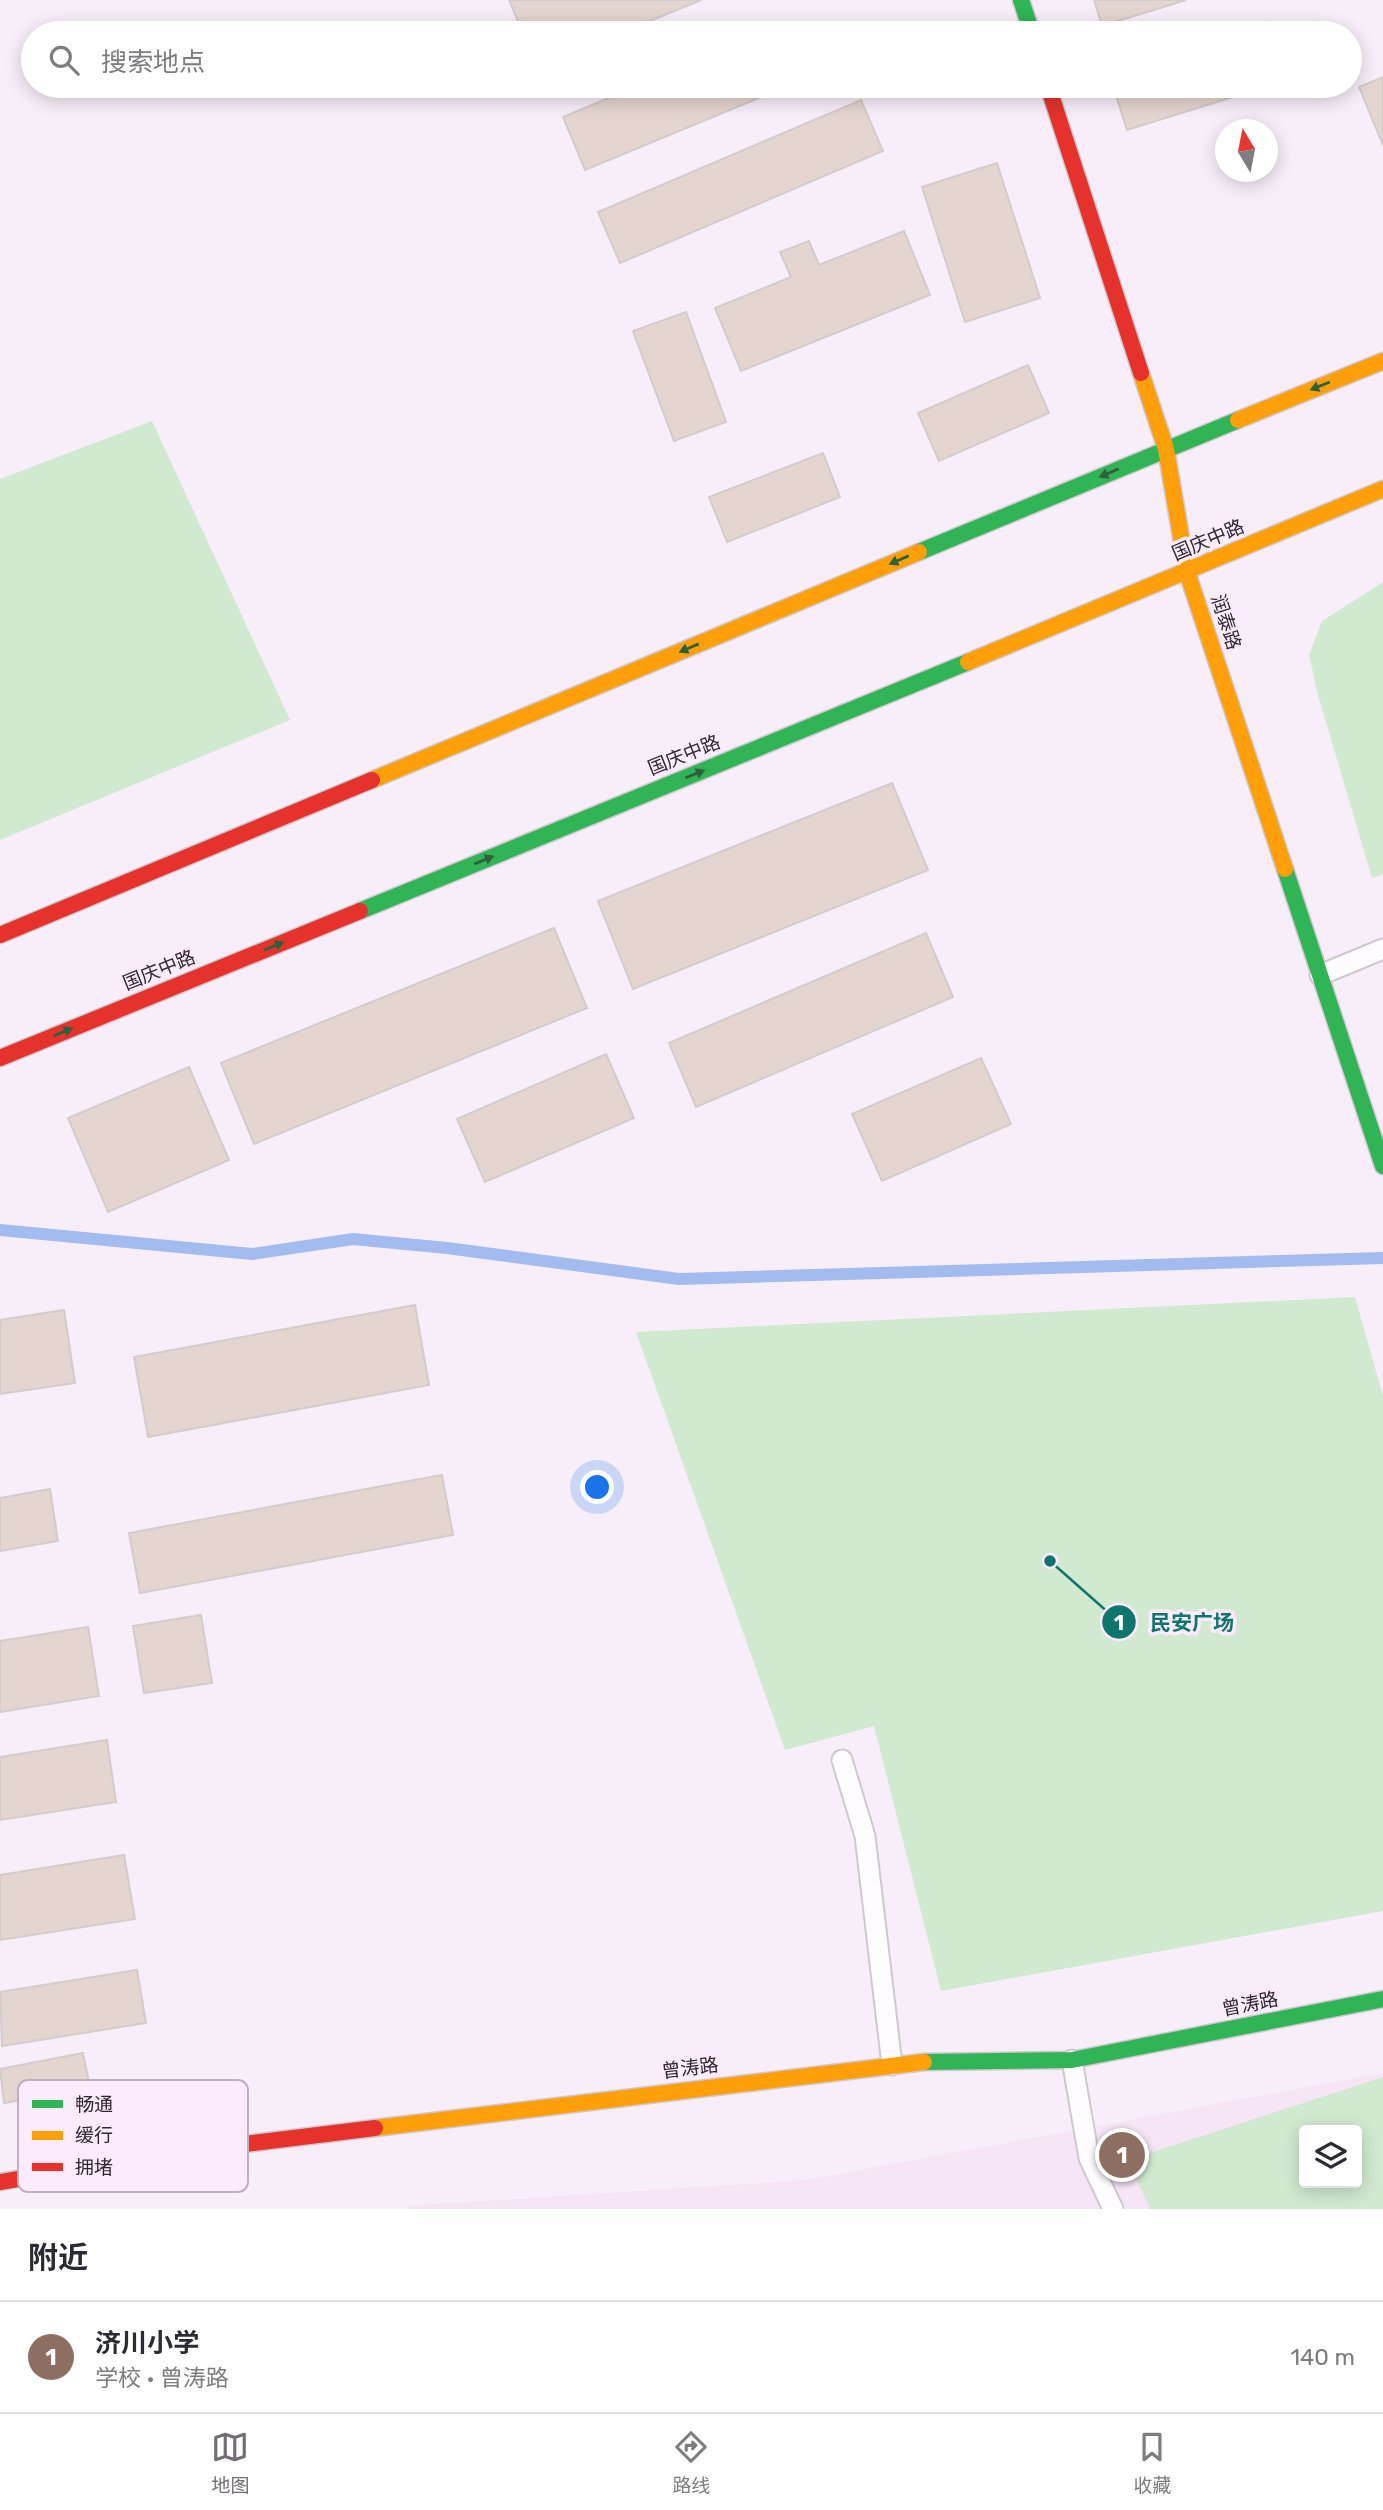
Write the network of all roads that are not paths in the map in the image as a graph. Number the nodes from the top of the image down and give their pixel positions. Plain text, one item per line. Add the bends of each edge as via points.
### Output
1 (1021, 0) edge
2 (1028, 21) edge
3 (1052, 98) edge
4 (1383, 361) edge
5 (1166, 449) junction
6 (1383, 489) edge
7 (1187, 572) junction
8 (0, 935) edge
9 (1383, 949) edge
10 (1320, 975) junction
11 (0, 1058) edge
12 (1383, 1166) edge
13 (842, 1760) dead end
14 (1383, 1999) edge
15 (1072, 2060) junction
16 (892, 2065) junction
17 (248, 2144) edge
18 (18, 2179) edge
19 (0, 2182) edge
20 (1113, 2209) edge

1 - 2 main road
3 - 5 main road, 润泰路
4 -> 5 main road
5 - 7 main road, 润泰路
5 -> 8 main road
6 - 7 main road, 国庆中路
7 - 10 main road, 润泰路
11 -> 7 main road, 国庆中路
9 - 10 lane
10 - 12 main road, 润泰路
13 - 16 lane via 864,1836
14 - 15 main road, 曾涛路
15 - 16 main road, 曾涛路
15 - 20 lane via 1089,2158
16 - 17 main road, 曾涛路
18 - 19 main road, 曾涛路

